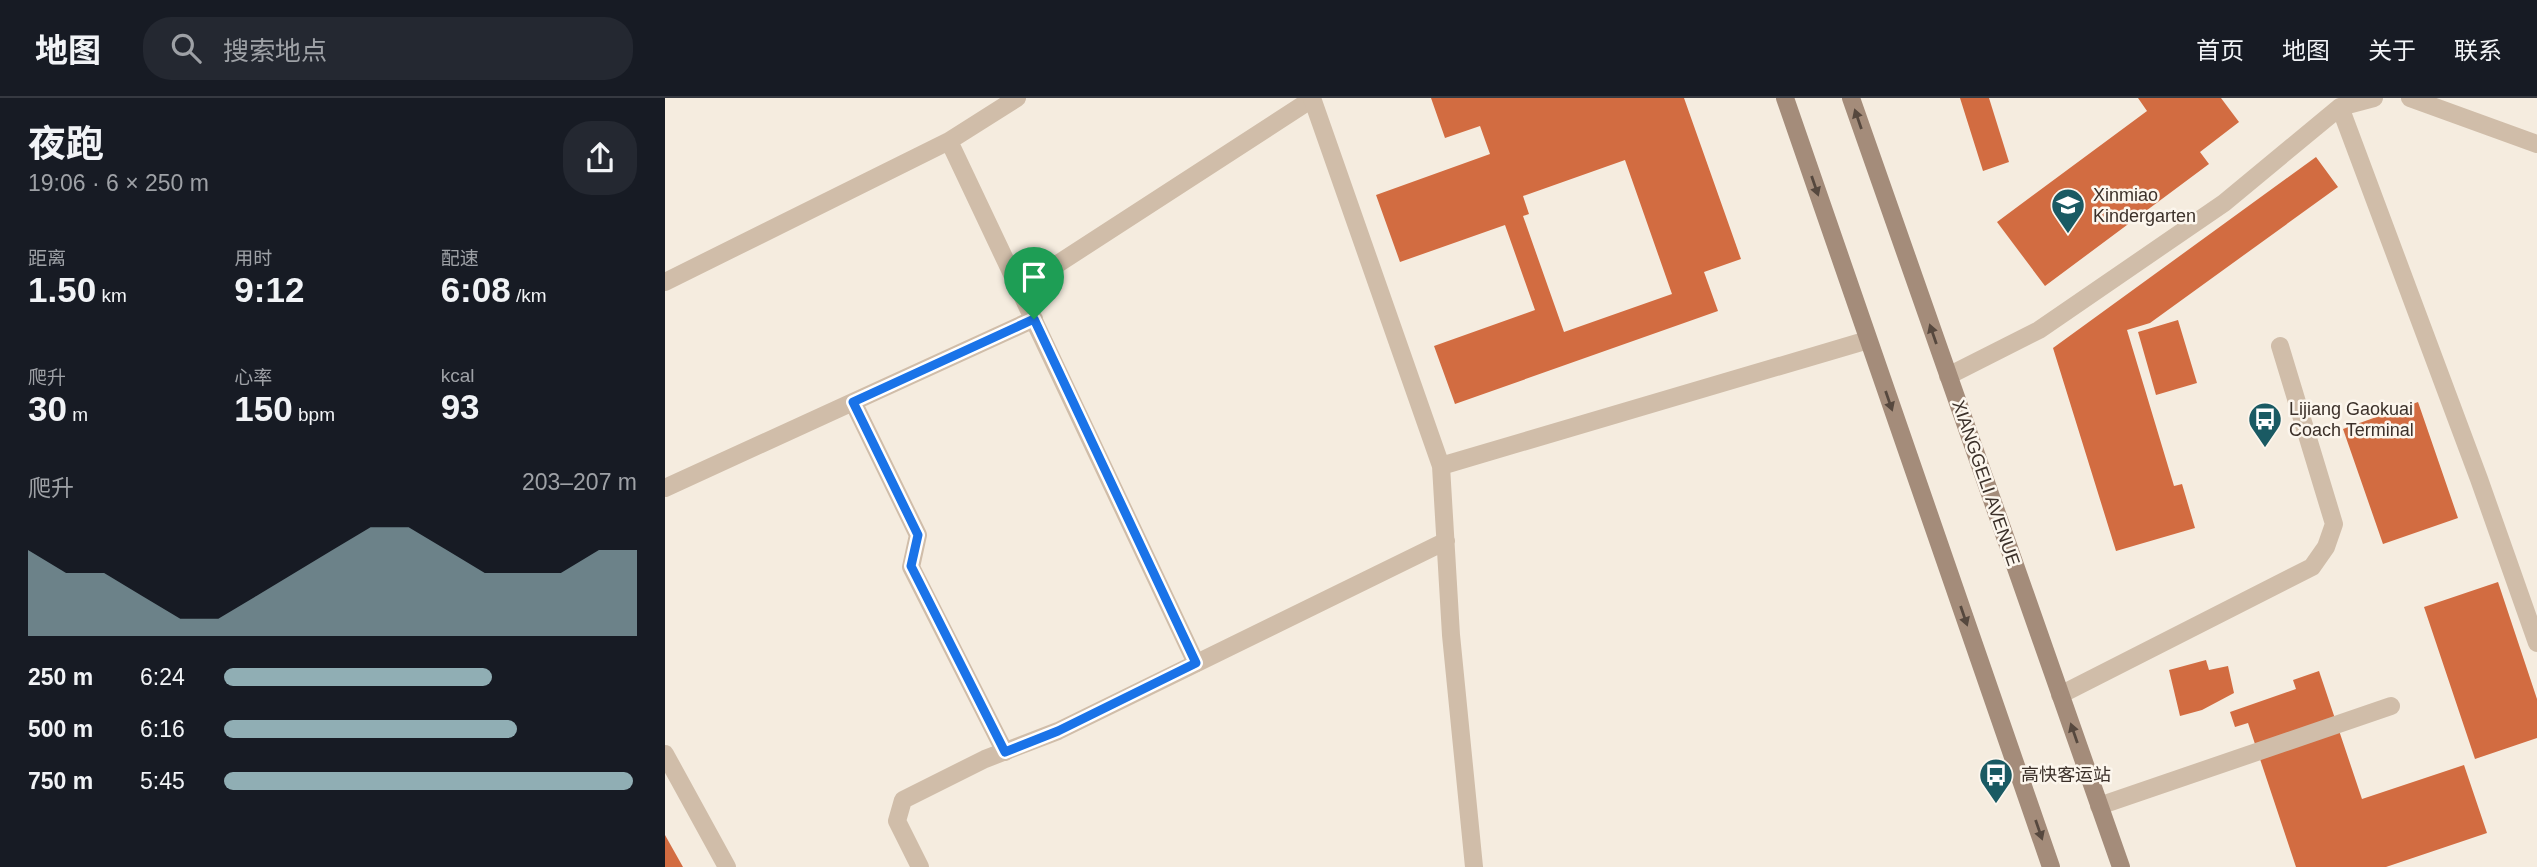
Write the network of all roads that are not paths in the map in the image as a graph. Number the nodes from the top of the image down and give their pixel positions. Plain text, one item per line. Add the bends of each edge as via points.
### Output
1 (1017, 98) edge
2 (1784, 98) edge
3 (1851, 98) edge
4 (2374, 98) edge
5 (2410, 98) edge
6 (1312, 99) edge
7 (2340, 107) junction
8 (950, 141) junction
9 (2537, 144) edge
10 (665, 282) edge
11 (1019, 289) junction
12 (1034, 319) junction
13 (1868, 340) junction
14 (2280, 346) dead end
15 (1948, 376) junction
16 (853, 402) junction
17 (1441, 466) junction
18 (665, 488) edge
19 (1445, 541) junction
20 (2537, 643) edge
21 (1196, 663) junction
22 (2060, 695) junction
23 (2391, 706) dead end
24 (1005, 752) junction
25 (665, 754) edge
26 (2099, 806) junction
27 (727, 867) edge
28 (920, 867) edge
29 (1474, 867) edge
30 (2051, 867) edge
31 (2121, 867) edge

1 - 8 street
2 -> 13 main road
15 -> 3 main road, XIANGGELI AVENUE
4 - 7 street
5 - 9 street
6 - 11 street
6 - 17 street
7 - 15 street via 2181,233 2039,330
7 - 20 street
8 - 10 street
8 - 11 street
11 - 12 street
12 - 16 street
12 - 21 street
13 - 17 street
13 -> 30 main road
14 - 22 street via 2333,524 2326,547 2312,567
15 - 22 main road, XIANGGELI AVENUE
16 - 18 street
16 - 24 street via 918,535 911,566
17 - 19 street
19 - 21 street
19 - 29 street
21 - 24 street
26 -> 22 main road, XIANGGELI AVENUE
23 - 26 street
24 - 28 street via 903,800 897,821
25 - 27 street
26 - 31 main road, XIANGGELI AVENUE

